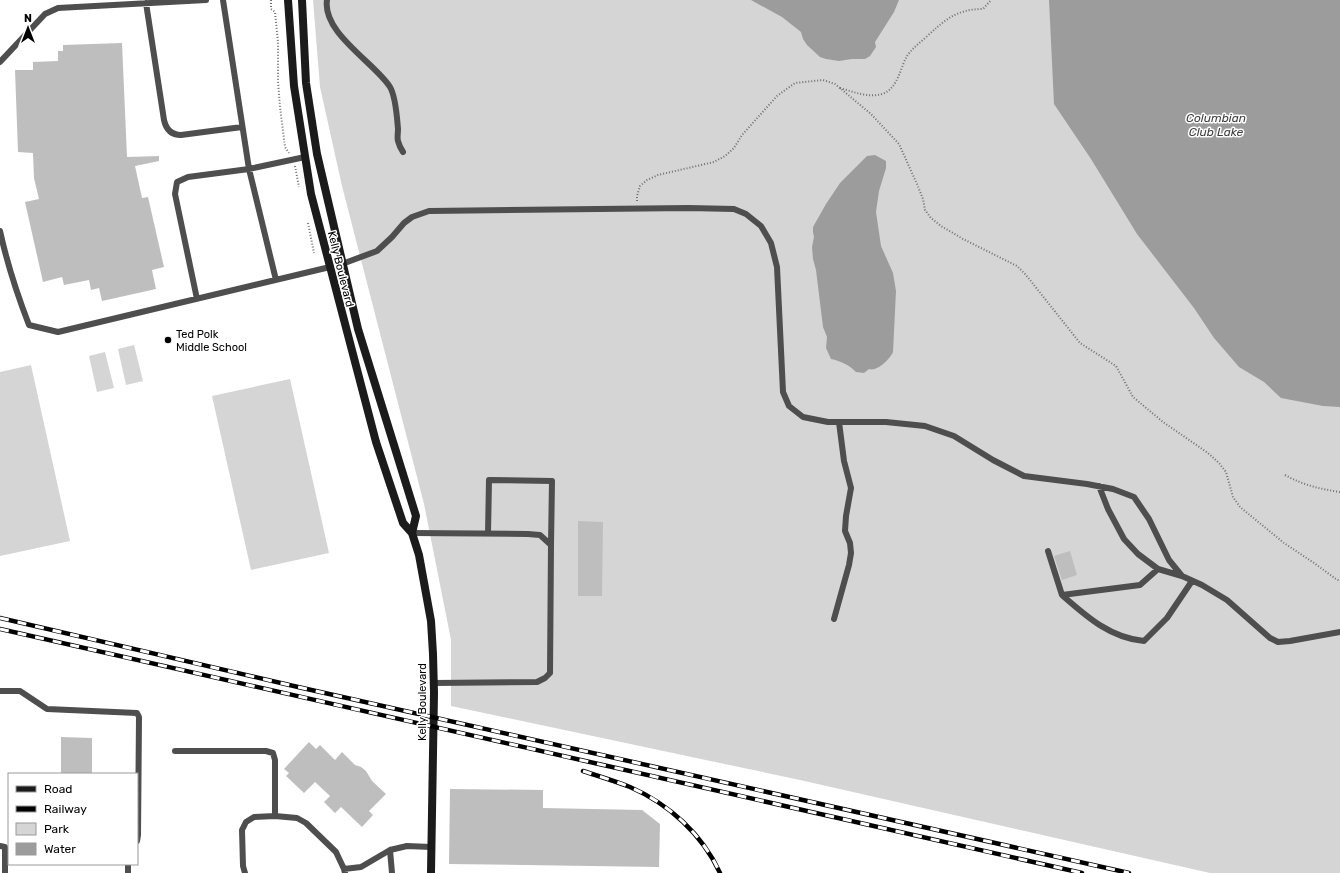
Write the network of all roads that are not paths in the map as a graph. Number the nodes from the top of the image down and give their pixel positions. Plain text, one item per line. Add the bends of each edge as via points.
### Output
1 (206, 0) edge
2 (223, 0) edge
3 (288, 0) edge
4 (302, 0) edge
5 (327, 0) edge
6 (146, 3) junction
7 (0, 62) edge
8 (242, 127) junction
9 (403, 152) dead end
10 (305, 157) junction
11 (249, 169) junction
12 (0, 231) edge
13 (342, 264) junction
14 (330, 267) junction
15 (276, 280) junction
16 (197, 299) junction
17 (839, 422) junction
18 (1099, 486) junction
19 (412, 533) junction
20 (488, 533) junction
21 (551, 545) junction
22 (1048, 551) dead end
23 (1158, 569) junction
24 (1182, 576) junction
25 (1192, 581) junction
26 (1062, 595) junction
27 (834, 619) dead end
28 (1340, 632) edge
29 (434, 683) junction
30 (0, 691) edge
31 (175, 751) dead end
32 (275, 816) junction
33 (138, 835) edge
34 (0, 846) edge
35 (431, 846) junction
36 (390, 850) junction
37 (344, 871) edge
38 (5, 873) edge
39 (245, 873) edge
40 (392, 873) edge
41 (431, 873) edge

1 - 6 lane
2 - 8 lane
3 - 10 street, Kelly Boulevard via 294,86
4 - 13 street, Kelly Boulevard via 306,83 315,146
5 - 9 lane via 331,21 349,46 384,78 391,89 397,116 398,141
6 - 7 lane via 58,8 45,14
6 - 8 lane via 165,125 174,134 181,135
8 - 11 lane
10 - 11 lane
10 - 14 street, Kelly Boulevard via 311,194
11 - 15 lane
11 - 16 lane via 188,176 177,182 174,194
12 - 16 lane via 8,266 29,325 58,332
13 - 14 street
13 - 17 lane via 377,250 404,223 429,211 689,208 734,210 746,214 761,226 771,243 777,267 783,392 789,406 803,417
13 - 19 street, Kelly Boulevard via 358,329 416,516
14 - 15 lane
14 - 19 street, Kelly Boulevard via 376,442 403,523
15 - 16 lane
17 - 18 lane via 886,422 925,426 954,436 1024,476
17 - 27 lane via 844,461 851,488 845,530 851,553
18 - 23 lane via 1124,539
18 - 24 lane via 1134,497 1150,519 1169,560
19 - 20 lane
19 - 29 street, Kelly Boulevard via 419,555 430,621
20 - 21 lane via 540,535
20 - 21 lane via 489,480 552,481
21 - 29 lane via 550,673 537,682
22 - 26 lane
23 - 24 lane
23 - 26 lane via 1140,585
24 - 25 lane
25 - 26 lane via 1167,618 1144,641 1130,640 1108,630
25 - 28 lane via 1227,600 1278,642
29 - 35 street, Kelly Boulevard
30 - 33 lane via 20,691 47,709 137,713
31 - 32 lane via 273,753
32 - 37 lane via 297,818 306,823 336,852
32 - 39 lane via 254,817 246,822 242,830
34 - 38 lane via 5,847
35 - 36 lane via 407,846
35 - 41 street, Kelly Boulevard
36 - 37 lane via 361,867
36 - 40 lane

